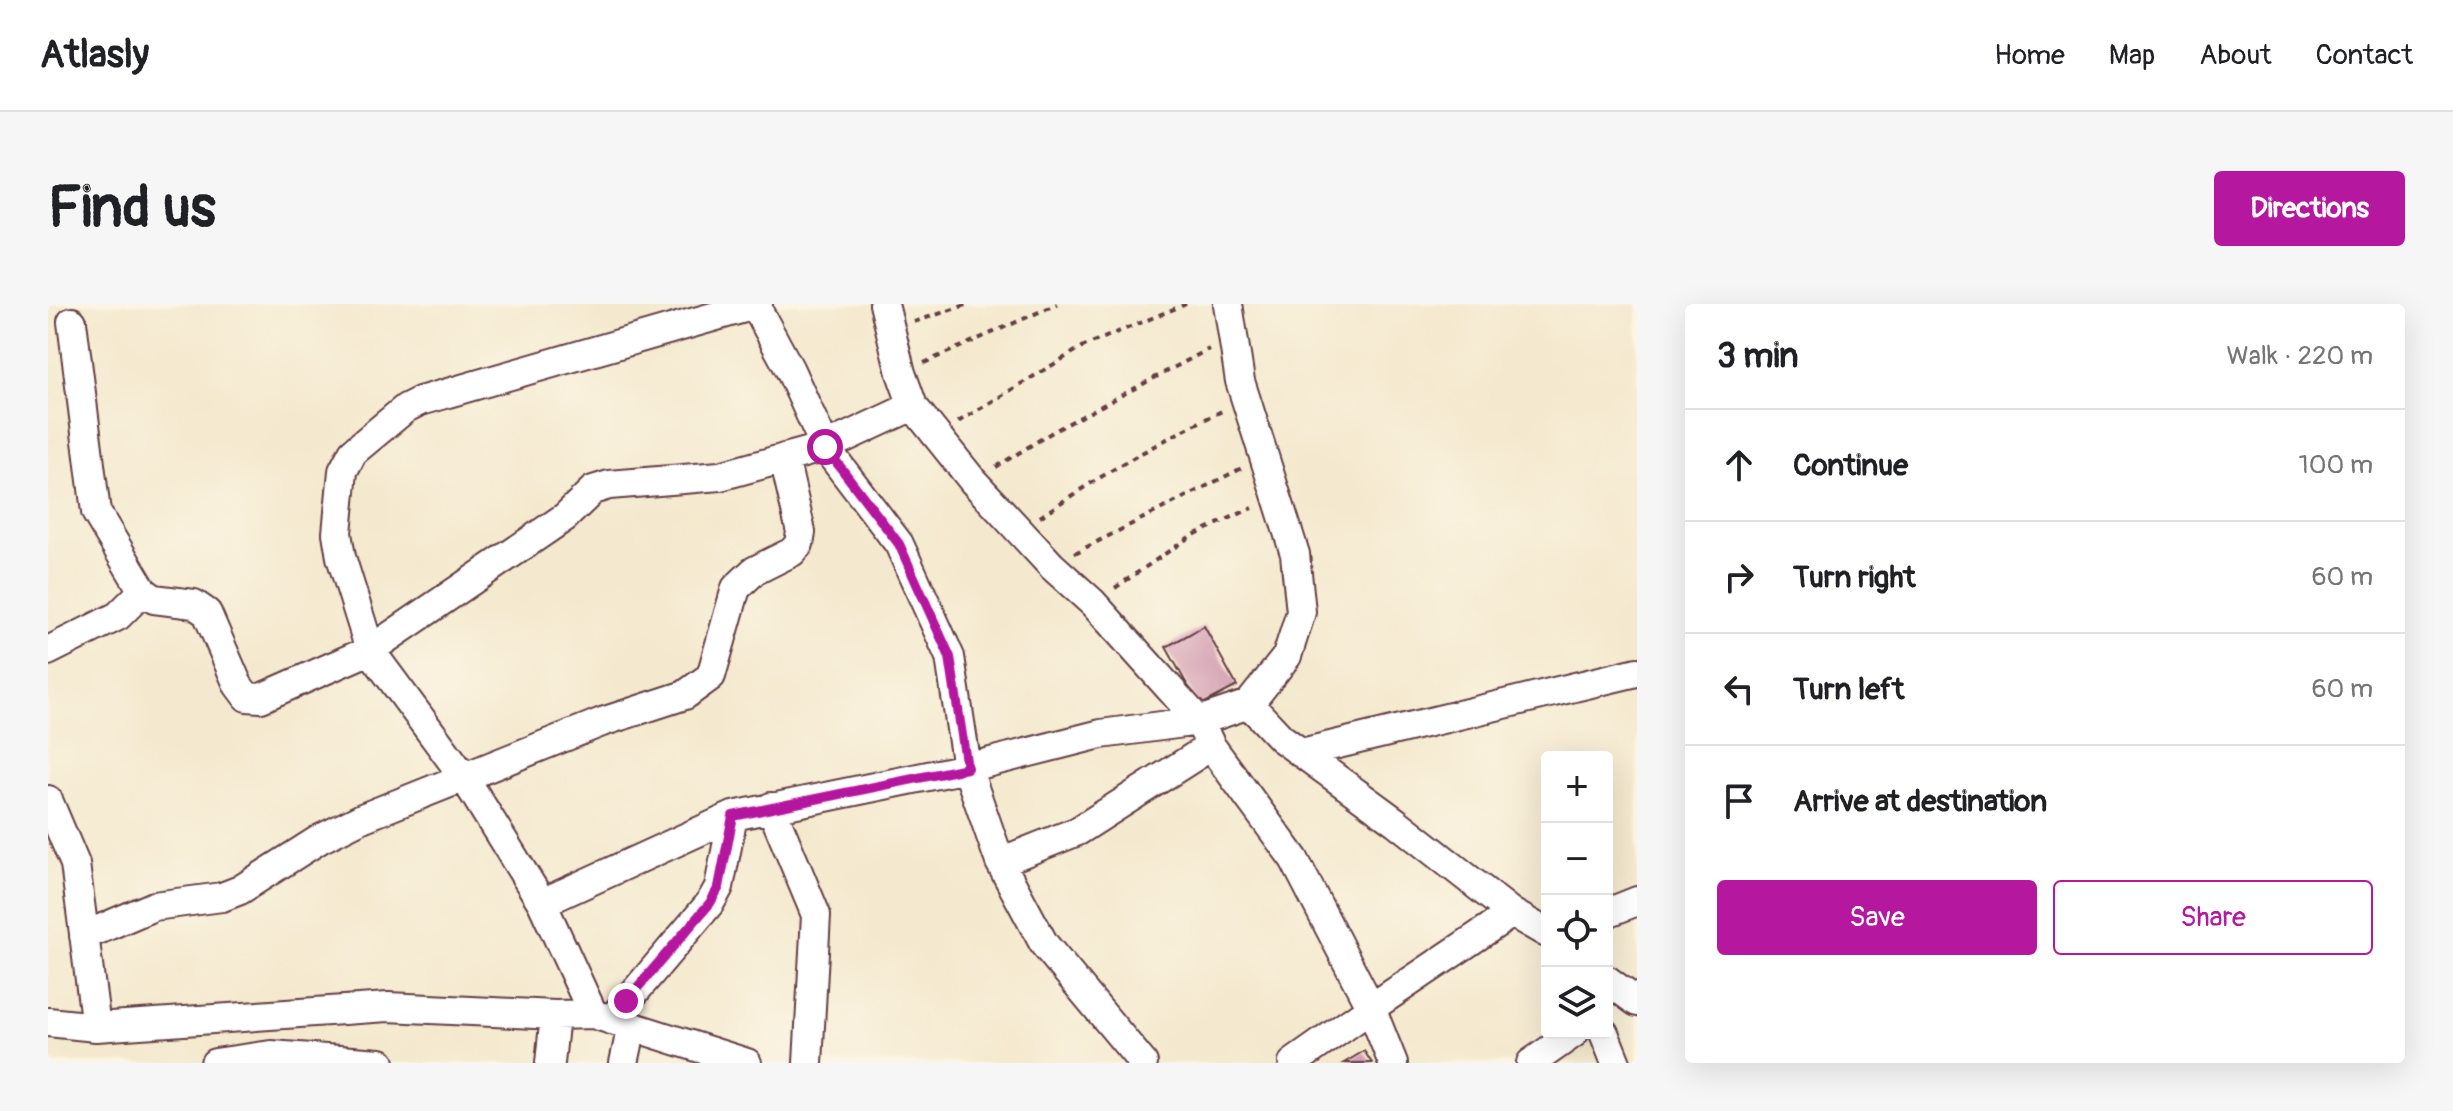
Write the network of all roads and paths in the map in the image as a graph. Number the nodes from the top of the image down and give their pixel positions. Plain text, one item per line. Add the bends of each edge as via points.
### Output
1 (969, 304) edge
2 (1057, 304) edge
3 (1186, 304) edge
4 (1228, 304) edge
5 (757, 305) edge
6 (888, 317) edge
7 (72, 322) dead end
8 (1232, 336) junction
9 (901, 373) junction
10 (1246, 399) junction
11 (913, 406) junction
12 (936, 436) junction
13 (825, 447) junction
14 (784, 458) junction
15 (1263, 458) junction
16 (973, 481) junction
17 (1276, 498) junction
18 (1021, 530) junction
19 (1052, 566) junction
20 (143, 591) junction
21 (1093, 603) junction
22 (370, 650) junction
23 (48, 651) edge
24 (1637, 672) edge
25 (1249, 704) junction
26 (1205, 733) junction
27 (1301, 753) junction
28 (967, 768) junction
29 (464, 777) junction
30 (48, 800) edge
31 (771, 807) junction
32 (733, 816) junction
33 (1000, 862) junction
34 (1637, 901) edge
35 (542, 903) junction
36 (1613, 911) edge
37 (1512, 913) junction
38 (1541, 930) edge
39 (84, 936) junction
40 (1613, 984) edge
41 (1637, 1002) edge
42 (1371, 1008) junction
43 (555, 1015) junction
44 (612, 1020) junction
45 (48, 1022) edge
46 (96, 1027) junction
47 (1565, 1039) edge
48 (1606, 1039) edge
49 (716, 1058) edge
50 (215, 1063) edge
51 (380, 1063) edge
52 (550, 1063) edge
53 (624, 1063) edge
54 (747, 1063) edge
55 (808, 1063) edge
56 (1143, 1063) edge
57 (1293, 1063) edge
58 (1393, 1063) edge
59 (1531, 1063) edge
60 (1616, 1063) edge

1 - 6 path
2 - 9 path
3 - 12 path via 1084,346
4 - 8 street
5 - 13 street
5 - 22 street via 420,401 353,452 343,471 337,533
6 - 9 street
7 - 20 street via 96,512
8 - 10 street
8 - 16 path via 1054,431
9 - 11 street
10 - 15 street
10 - 18 path via 1174,434
11 - 12 street
11 - 13 street
12 - 16 street
13 - 14 street
13 - 28 street via 899,544 950,657
14 - 22 street via 720,476 593,490 565,517
14 - 29 street via 801,532 799,544 736,588 711,676 685,695
15 - 17 street
15 - 19 path
16 - 18 street
17 - 21 path via 1191,536
17 - 25 street via 1295,554 1301,612 1287,656
18 - 19 street
19 - 21 street
20 - 22 street via 154,599 194,604 207,613 247,697 261,698
20 - 23 street via 118,616
21 - 26 street
22 - 29 street
24 - 27 street
25 - 26 street
25 - 27 street
26 - 28 street via 1101,734
26 - 33 street via 1078,831
26 - 42 street via 1294,859
27 - 37 street
28 - 31 street
28 - 33 street
29 - 35 street
29 - 39 street via 320,839 240,890 154,906
30 - 39 street via 75,864
31 - 32 street
31 - 55 street via 816,915
32 - 35 street
32 - 44 street via 719,887 710,903
33 - 56 street via 1044,944
34 - 36 street
35 - 44 street
37 - 38 street
37 - 42 street
39 - 46 street
40 - 41 street
42 - 57 street
42 - 58 street
43 - 44 street
43 - 46 street via 388,1007
43 - 52 street
44 - 49 street
44 - 53 street
45 - 46 street
47 - 59 street
48 - 60 street
49 - 54 street
50 - 51 street via 271,1055

